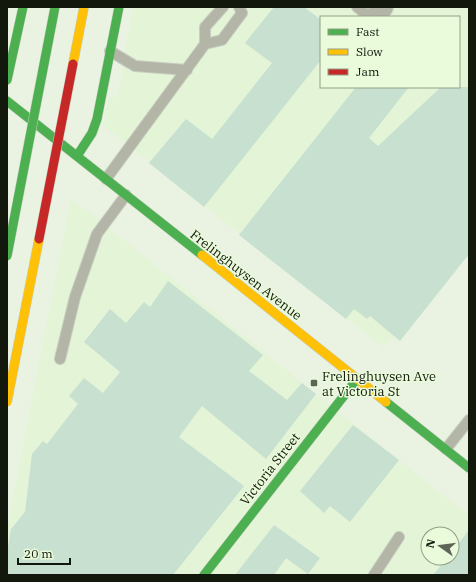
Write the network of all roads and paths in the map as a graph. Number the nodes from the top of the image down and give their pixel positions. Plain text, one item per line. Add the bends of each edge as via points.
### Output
1 (23, 7) edge
2 (55, 7) edge
3 (84, 7) edge
4 (119, 7) edge
5 (223, 7) edge
6 (239, 7) edge
7 (358, 7) edge
8 (383, 7) edge
9 (369, 16) edge
10 (377, 16) edge
11 (21, 17) junction
12 (7, 34) edge
13 (204, 44) junction
14 (110, 51) junction
15 (187, 70) junction
16 (7, 80) edge
17 (7, 102) edge
18 (77, 156) junction
19 (106, 179) junction
20 (126, 196) junction
21 (7, 256) edge
22 (60, 359) dead end
23 (357, 379) junction
24 (7, 402) edge
25 (469, 420) edge
26 (446, 449) junction
27 (469, 468) edge
28 (399, 537) dead end
29 (204, 575) edge
30 (374, 575) edge

1 - 11 main road
2 - 21 main road, bridge
3 - 24 main road, bridge
4 - 14 main road
5 - 13 lane via 206,27
6 - 13 lane via 242,13 222,40
7 - 9 lane
8 - 10 street
11 - 12 main road
11 - 16 main road
13 - 15 lane
14 - 15 lane via 135,66
14 - 18 main road via 97,119 92,133
15 - 19 lane
17 - 18 main road, Frelinghuysen Avenue
18 - 19 main road, Frelinghuysen Avenue
19 - 20 main road, Frelinghuysen Avenue
20 - 22 lane via 98,234 75,298
20 - 23 main road, Frelinghuysen Avenue
23 - 26 main road, Frelinghuysen Avenue
23 - 29 main road, Victoria Street
25 - 26 lane
26 - 27 main road, Frelinghuysen Avenue
28 - 30 lane

